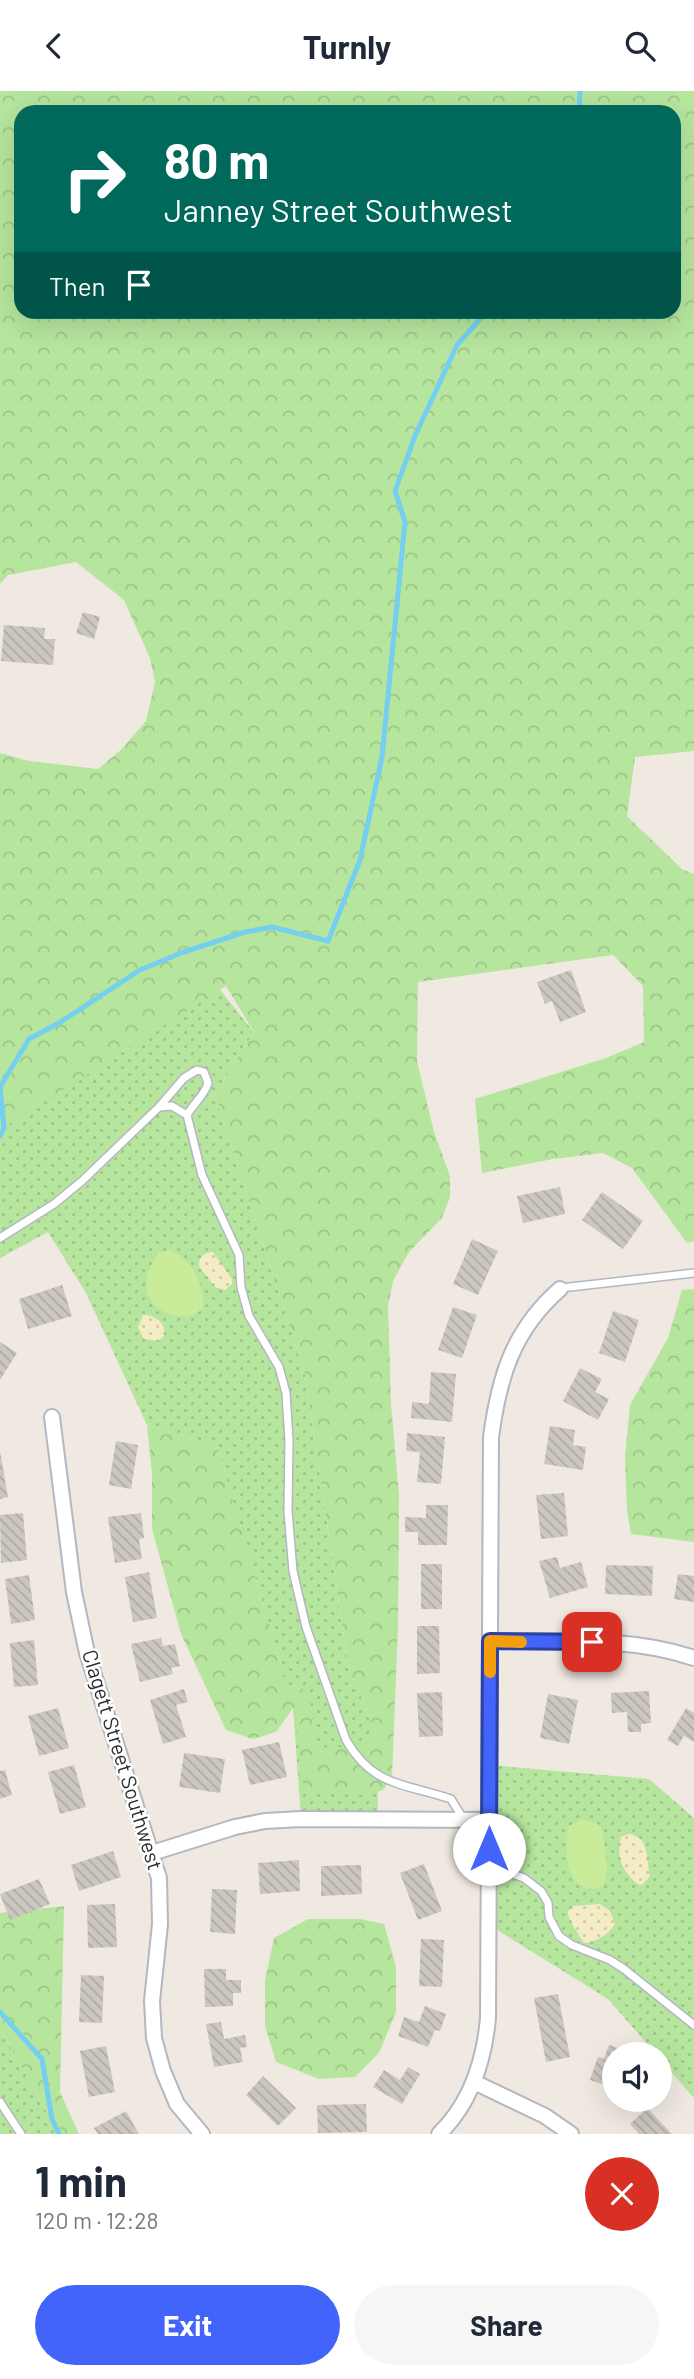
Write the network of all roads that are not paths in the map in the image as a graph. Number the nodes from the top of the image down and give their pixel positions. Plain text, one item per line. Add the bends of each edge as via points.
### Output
1 (159, 1107) junction
2 (187, 1115) junction
3 (0, 1238) edge
4 (694, 1273) edge
5 (560, 1289) joint
6 (52, 1417) dead end
7 (490, 1641) junction
8 (694, 1658) edge
9 (464, 1820) junction
10 (489, 1820) junction
11 (489, 1849) junction
12 (152, 1853) junction
13 (694, 2025) edge
14 (474, 2082) junction
15 (0, 2102) edge
16 (21, 2134) edge
17 (202, 2134) edge
18 (439, 2134) edge
19 (571, 2134) edge

1 - 2 lane via 172,1106
1 - 2 lane via 184,1078 197,1070 204,1072 206,1089
1 - 3 lane via 82,1181
2 - 9 lane via 202,1175 239,1255 248,1316 279,1367 286,1394 293,1571 306,1627 346,1740 377,1776 451,1799
4 - 5 lane
5 - 7 street via 529,1321 518,1340 495,1405
6 - 12 street, Clagett Street Southwest via 74,1592 87,1653
7 - 8 street via 631,1644
7 - 10 street
9 - 10 street
9 - 11 lane
9 - 12 street via 265,1821
10 - 11 street
11 - 13 lane via 507,1872 541,1891 559,1936 624,1969
11 - 14 street via 488,2018
12 - 17 street, Clagett Street Southwest via 161,1899 152,2001 154,2038 177,2104
14 - 18 street
14 - 19 street via 545,2116
15 - 16 lane

